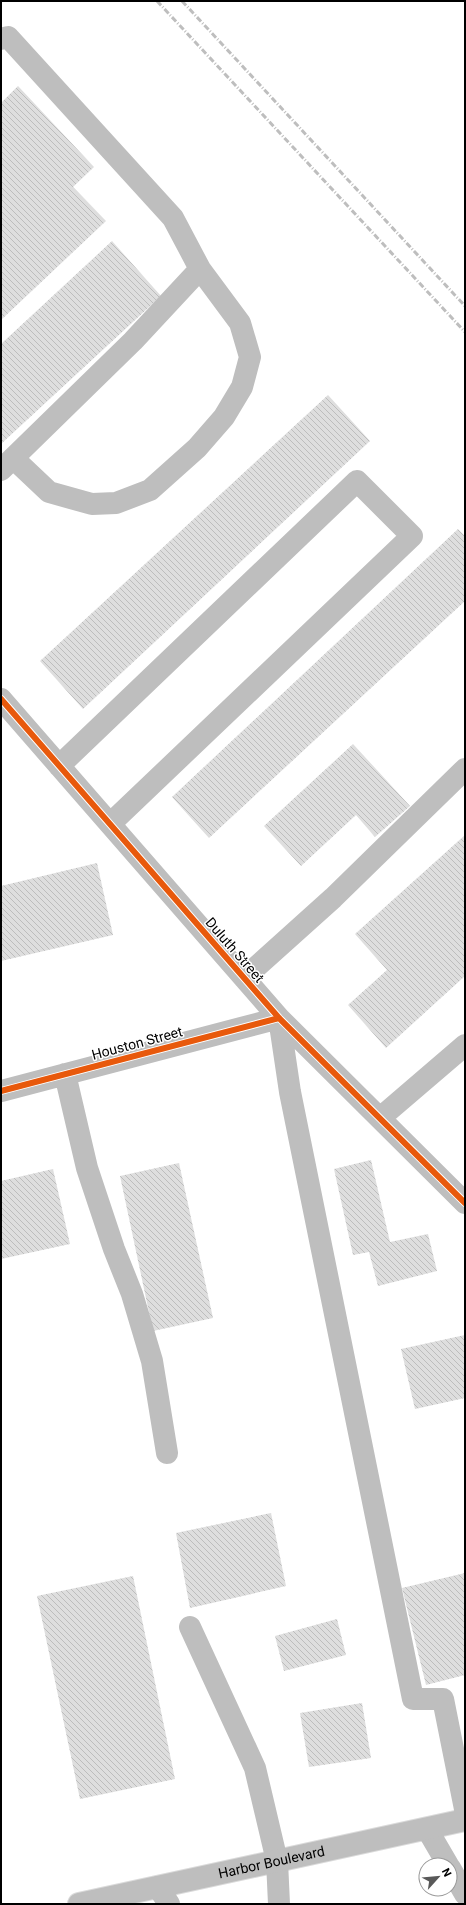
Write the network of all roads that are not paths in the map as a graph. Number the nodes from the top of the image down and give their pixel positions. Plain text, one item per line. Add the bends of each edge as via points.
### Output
1 (1, 39) edge
2 (200, 269) junction
3 (7, 464) edge
4 (1, 700) edge
5 (59, 766) junction
6 (465, 769) edge
7 (110, 824) junction
8 (244, 978) junction
9 (279, 1018) junction
10 (465, 1045) edge
11 (65, 1074) junction
12 (1, 1091) edge
13 (380, 1118) junction
14 (465, 1203) edge
15 (167, 1453) dead end
16 (190, 1627) dead end
17 (465, 1809) edge
18 (465, 1820) edge
19 (427, 1829) junction
20 (443, 1857) edge
21 (277, 1861) junction
22 (458, 1882) edge
23 (465, 1894) edge
24 (163, 1895) edge
25 (79, 1904) edge
26 (280, 1904) edge

1 - 2 street via 8,37 173,218
2 - 3 street via 133,341
2 - 3 street via 240,323 250,356 242,387 224,417 197,448 150,490 116,503 92,504 49,492
4 - 5 street, Duluth Street
5 - 7 street, Duluth Street
5 - 7 street via 357,481 412,536
6 - 8 street via 333,898
7 - 8 street, Duluth Street
8 - 9 street, Duluth Street
9 - 11 street, Houston Street
9 - 13 street, Duluth Street
9 - 17 street via 290,1092 413,1699 444,1699
10 - 13 street
11 - 12 street, Houston Street
11 - 15 street via 86,1168 118,1263 132,1294 152,1361
13 - 14 street, Duluth Street
16 - 21 street via 255,1768
18 - 19 street, Harbor Boulevard
19 - 20 street
19 - 21 street, Harbor Boulevard
21 - 24 street, Harbor Boulevard
21 - 26 street
22 - 23 street
24 - 25 street, Harbor Boulevard

